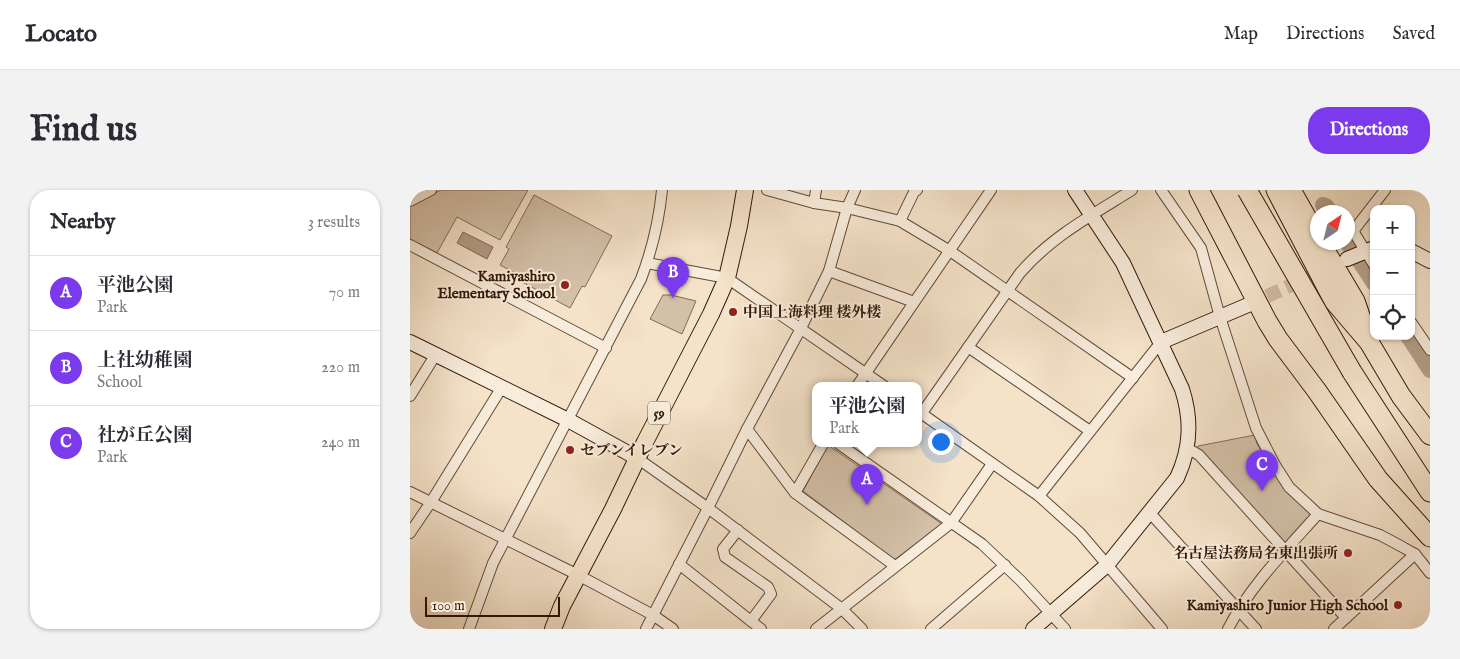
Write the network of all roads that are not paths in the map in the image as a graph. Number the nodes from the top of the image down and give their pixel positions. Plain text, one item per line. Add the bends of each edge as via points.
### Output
1 (431, 190) edge
2 (662, 190) edge
3 (745, 190) edge
4 (767, 190) edge
5 (816, 190) edge
6 (855, 190) edge
7 (917, 190) edge
8 (1075, 190) edge
9 (1132, 190) edge
10 (1161, 190) edge
11 (1199, 190) edge
12 (1206, 190) edge
13 (1247, 190) edge
14 (1276, 190) edge
15 (1291, 190) edge
16 (1306, 190) edge
17 (1385, 190) edge
18 (986, 193) edge
19 (410, 201) edge
20 (814, 203) junction
21 (1313, 205) edge
22 (847, 208) junction
23 (1091, 215) junction
24 (900, 221) junction
25 (1310, 224) edge
26 (1223, 234) junction
27 (410, 246) edge
28 (1325, 250) edge
29 (1331, 250) edge
30 (950, 251) junction
31 (1366, 251) edge
32 (1415, 253) edge
33 (1347, 259) dead end
34 (1430, 261) edge
35 (647, 263) junction
36 (829, 271) junction
37 (727, 278) junction
38 (1346, 285) junction
39 (1008, 290) junction
40 (914, 302) junction
41 (1248, 305) tunnel mouth
42 (1220, 317) junction
43 (1415, 328) edge
44 (800, 330) junction
45 (410, 342) edge
46 (1161, 342) junction
47 (1369, 342) junction
48 (968, 347) junction
49 (606, 348) junction
50 (1430, 350) edge
51 (436, 354) junction
52 (1352, 372) junction
53 (865, 373) junction
54 (1133, 378) junction
55 (859, 382) edge
56 (878, 382) edge
57 (502, 387) junction
58 (410, 396) edge
59 (922, 409) edge
60 (922, 413) edge
61 (568, 420) junction
62 (747, 429) junction
63 (1090, 432) junction
64 (1429, 434) edge
65 (821, 447) edge
66 (843, 447) edge
67 (1187, 448) junction
68 (637, 458) junction
69 (992, 464) junction
70 (1430, 474) edge
71 (410, 492) edge
72 (1430, 492) edge
73 (795, 494) junction
74 (1039, 496) junction
75 (431, 502) junction
76 (708, 508) junction
77 (1150, 513) junction
78 (1318, 514) junction
79 (951, 523) junction
80 (738, 530) junction
81 (410, 533) edge
82 (1430, 537) edge
83 (507, 538) junction
84 (1286, 550) junction
85 (1415, 554) junction
86 (679, 564) junction
87 (1005, 565) junction
88 (1107, 565) junction
89 (894, 566) junction
90 (1430, 573) edge
91 (578, 575) junction
92 (842, 609) junction
93 (1238, 609) junction
94 (1051, 614) junction
95 (653, 615) junction
96 (1346, 618) junction
97 (751, 621) junction
98 (469, 629) edge
99 (553, 629) edge
100 (646, 629) edge
101 (673, 629) edge
102 (761, 629) edge
103 (816, 629) edge
104 (862, 629) edge
105 (931, 629) edge
106 (1033, 629) edge
107 (1065, 629) edge
108 (1162, 629) edge
109 (1228, 629) edge
110 (1256, 629) edge
111 (1334, 629) edge

1 - 19 street
2 - 35 street via 660,216
3 - 37 main road, 59
4 - 20 street
5 - 20 street
6 - 22 street
7 - 24 street
8 - 23 street
9 - 23 street
10 - 42 street via 1201,248
11 - 26 highway
12 - 26 highway
13 - 52 highway, bridge
14 - 47 highway via 1334,301
15 - 25 highway
16 - 21 highway
17 - 31 street via 1354,230
18 - 30 street
20 - 22 street
22 - 24 street
22 - 36 street
23 - 39 street via 1036,255
23 - 46 street via 1123,263
24 - 30 street
26 - 82 highway via 1278,338 1378,479
27 - 49 street
28 - 38 highway
29 - 38 highway
30 - 39 street
30 - 40 street
31 - 33 street
32 - 34 street
35 - 37 street
35 - 49 street
36 - 40 street
36 - 44 street
37 - 44 street
37 - 68 main road, 59
38 - 47 highway
39 - 48 street
39 - 54 street
40 - 53 street
41 - 42 street
42 - 46 street
42 - 78 street via 1262,442 1289,487
43 - 50 street
44 - 53 street
44 - 62 street
45 - 51 street
46 - 54 street
46 - 67 street via 1188,407
47 - 64 highway via 1401,396
48 - 59 street
48 - 63 street
49 - 61 street
51 - 57 street
51 - 58 street
52 - 70 highway
52 - 72 highway
53 - 55 street
53 - 56 street
54 - 63 street
57 - 61 street
57 - 75 street
60 - 69 street
61 - 68 street
61 - 83 street
62 - 73 street
62 - 76 street
63 - 74 street
65 - 73 street
66 - 79 street
67 - 77 street via 1177,478
67 - 84 street via 1199,455
68 - 76 street
68 - 91 main road, 59
69 - 74 street
69 - 79 street
71 - 75 street
73 - 89 street
74 - 88 street via 1080,533
75 - 81 street
75 - 83 street
76 - 80 street
76 - 86 street
77 - 88 street
77 - 93 street
78 - 84 street
78 - 85 street via 1380,535
79 - 87 street
79 - 89 street
80 - 92 street
80 - 97 street via 723,549 724,557 768,587 771,594
83 - 91 street
83 - 98 street via 493,563
84 - 93 street
84 - 96 street
85 - 90 street
85 - 96 street
86 - 95 street
86 - 97 street
87 - 94 street
87 - 105 street
88 - 94 street
88 - 108 street
89 - 92 street
91 - 95 street
91 - 99 main road, 59
92 - 103 street
92 - 104 street
93 - 109 street
93 - 110 street
94 - 106 street
94 - 107 street
95 - 100 street
95 - 101 street
96 - 111 street
97 - 102 street

